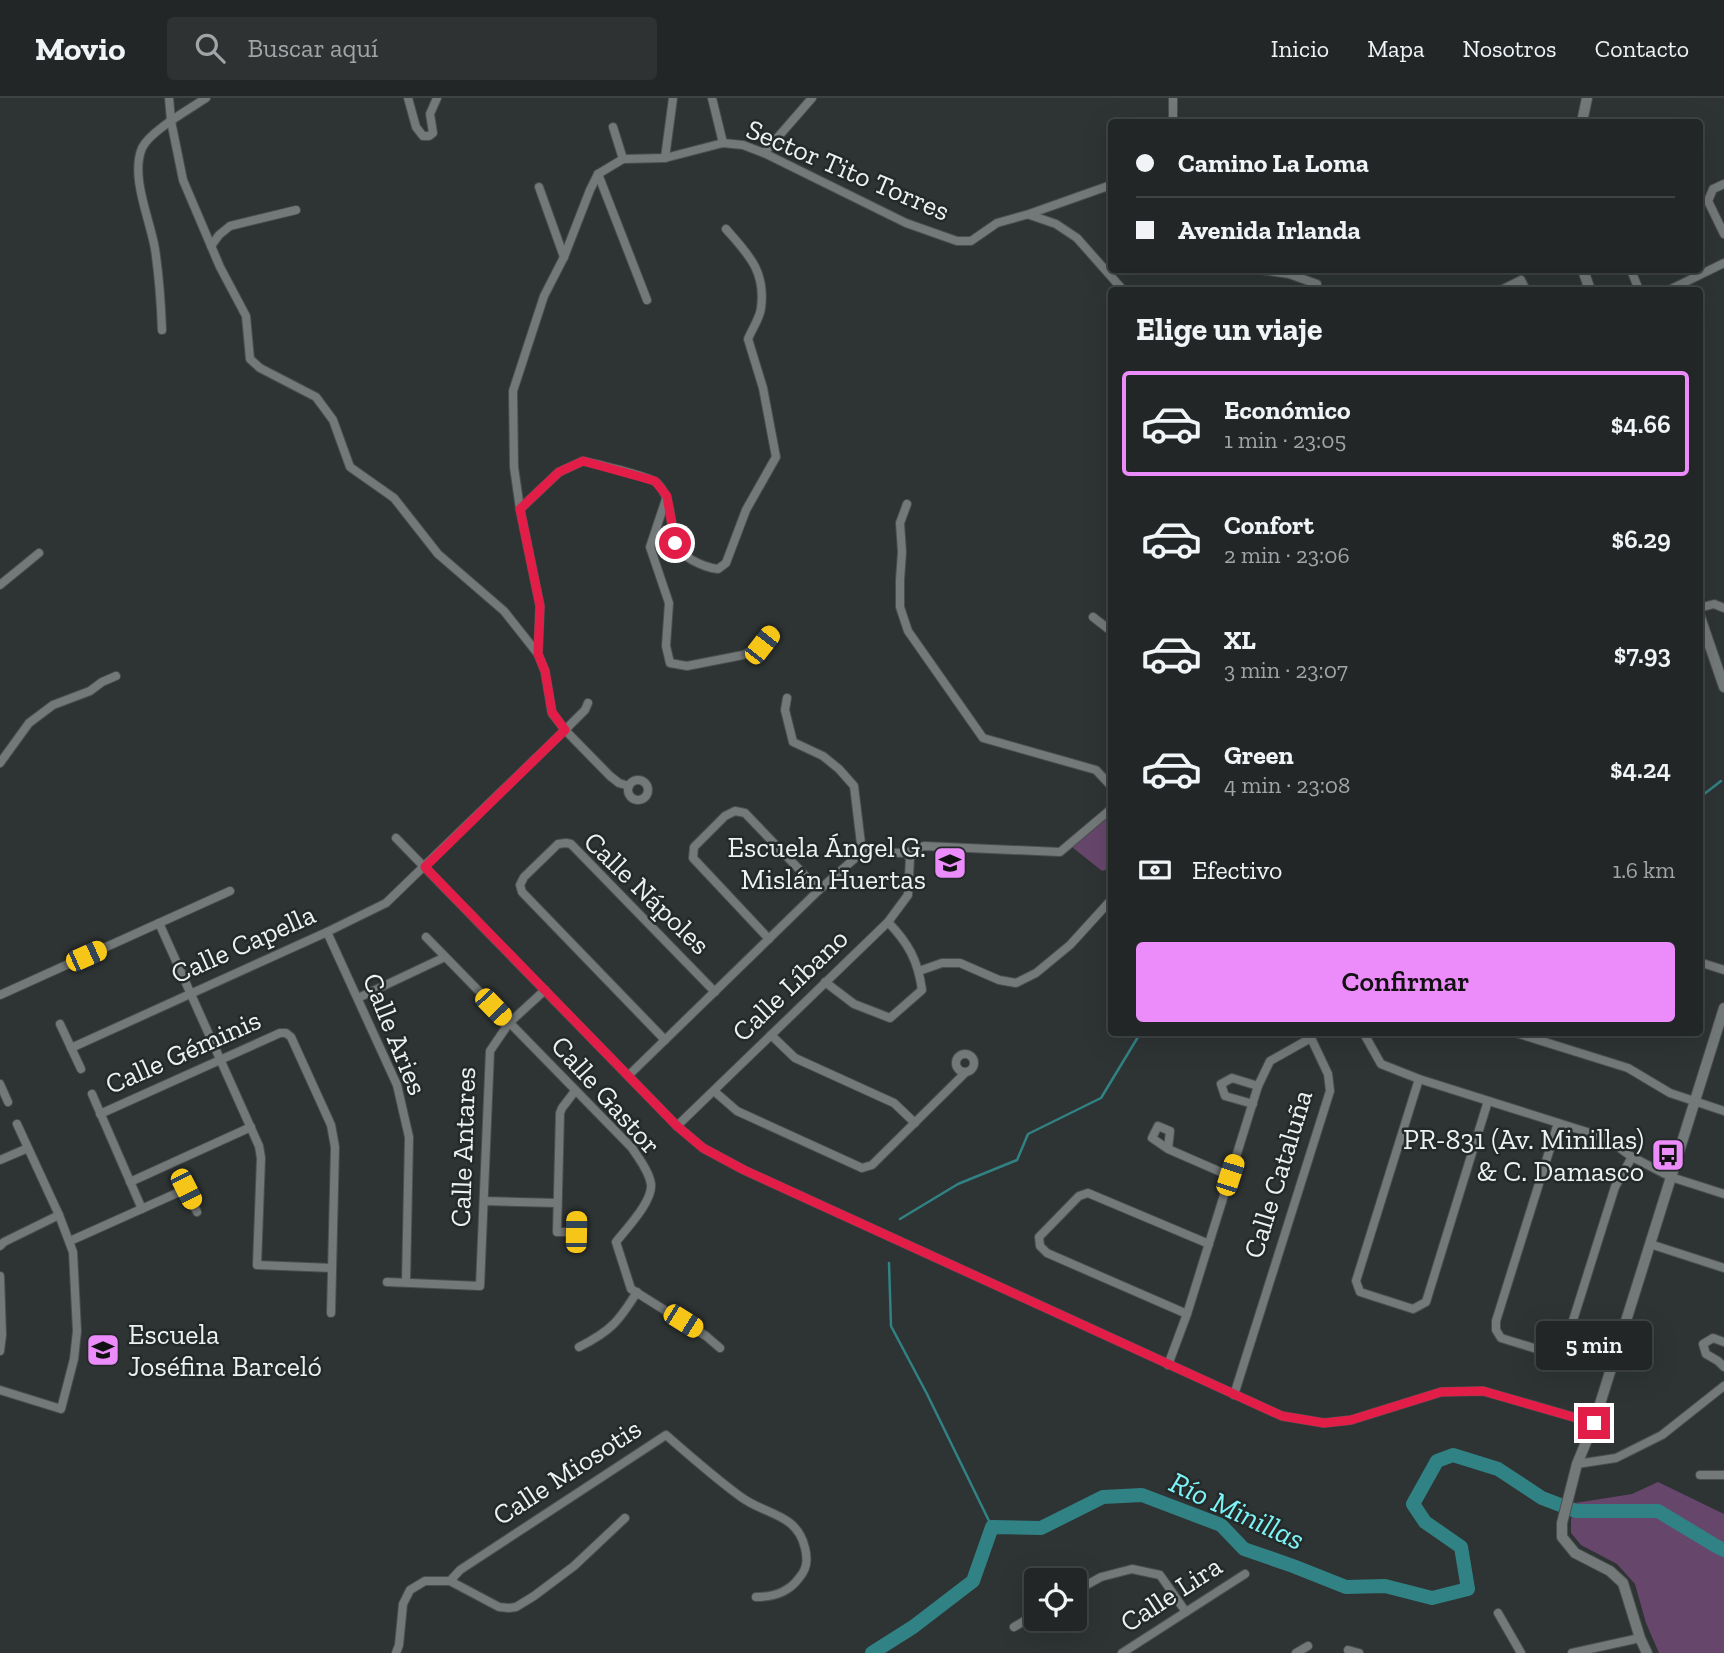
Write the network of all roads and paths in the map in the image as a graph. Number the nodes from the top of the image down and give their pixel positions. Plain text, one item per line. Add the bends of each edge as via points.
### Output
1 (169, 98) edge
2 (206, 98) edge
3 (408, 98) edge
4 (437, 98) edge
5 (673, 98) edge
6 (712, 98) edge
7 (812, 98) edge
8 (1173, 98) edge
9 (1587, 98) edge
10 (1173, 119) edge
11 (1584, 119) edge
12 (171, 121) junction
13 (612, 127) dead end
14 (723, 143) junction
15 (764, 153) junction
16 (664, 158) junction
17 (623, 159) junction
18 (598, 174) junction
19 (1724, 184) edge
20 (1108, 186) edge
21 (540, 187) dead end
22 (296, 210) dead end
23 (1029, 214) junction
24 (726, 229) dead end
25 (1724, 234) edge
26 (211, 246) junction
27 (564, 257) junction
28 (1724, 264) edge
29 (1108, 272) edge
30 (1109, 273) edge
31 (1282, 273) edge
32 (1121, 287) edge
33 (1317, 287) edge
34 (1508, 287) edge
35 (1525, 287) edge
36 (1675, 287) edge
37 (647, 300) dead end
38 (162, 330) dead end
39 (667, 496) junction
40 (908, 503) dead end
41 (520, 509) junction
42 (38, 553) dead end
43 (0, 585) edge
44 (1703, 607) edge
45 (1724, 608) edge
46 (1093, 617) dead end
47 (1703, 626) edge
48 (1108, 629) edge
49 (774, 631) dead end
50 (538, 654) junction
51 (116, 676) dead end
52 (1724, 687) edge
53 (787, 698) dead end
54 (588, 704) dead end
55 (565, 730) junction
56 (0, 763) edge
57 (1108, 783) edge
58 (629, 786) dead end
59 (1108, 812) edge
60 (396, 838) dead end
61 (862, 852) junction
62 (906, 853) junction
63 (425, 867) junction
64 (819, 890) junction
65 (230, 891) dead end
66 (1108, 903) edge
67 (888, 922) junction
68 (159, 923) junction
69 (327, 932) junction
70 (426, 937) dead end
71 (769, 939) junction
72 (445, 957) junction
73 (1703, 963) edge
74 (1724, 970) edge
75 (919, 971) junction
76 (825, 982) junction
77 (545, 989) junction
78 (715, 992) junction
79 (191, 993) junction
80 (0, 995) edge
81 (358, 999) junction
82 (1724, 1008) edge
83 (509, 1023) junction
84 (60, 1024) dead end
85 (771, 1035) junction
86 (1720, 1035) edge
87 (1310, 1036) edge
88 (1312, 1036) edge
89 (1365, 1036) edge
90 (1526, 1036) edge
91 (665, 1040) junction
92 (71, 1048) junction
93 (221, 1060) junction
94 (81, 1069) dead end
95 (965, 1073) dead end
96 (629, 1075) junction
97 (1419, 1079) junction
98 (0, 1084) edge
99 (1258, 1086) junction
100 (575, 1091) junction
101 (714, 1091) junction
102 (92, 1094) dead end
103 (1488, 1101) junction
104 (8, 1102) dead end
105 (1694, 1102) junction
106 (1253, 1104) junction
107 (1724, 1111) edge
108 (100, 1114) junction
109 (915, 1123) junction
110 (1558, 1123) junction
111 (17, 1124) dead end
112 (677, 1126) junction
113 (251, 1127) junction
114 (27, 1148) junction
115 (1168, 1149) dead end
116 (1632, 1157) junction
117 (0, 1160) edge
118 (1230, 1175) junction
119 (1671, 1177) junction
120 (130, 1182) junction
121 (1724, 1194) edge
122 (485, 1201) junction
123 (557, 1203) junction
124 (142, 1209) junction
125 (197, 1212) dead end
126 (59, 1215) junction
127 (577, 1216) dead end
128 (70, 1241) junction
129 (1209, 1244) junction
130 (1650, 1244) junction
131 (0, 1246) edge
132 (332, 1268) junction
133 (1724, 1268) edge
134 (0, 1276) edge
135 (387, 1282) dead end
136 (406, 1282) junction
137 (637, 1292) junction
138 (331, 1313) dead end
139 (1187, 1314) junction
140 (1724, 1342) edge
141 (579, 1347) dead end
142 (720, 1348) dead end
143 (0, 1351) edge
144 (1168, 1364) junction
145 (1724, 1367) edge
146 (1724, 1386) edge
147 (0, 1390) edge
148 (1234, 1395) junction
149 (1594, 1423) junction
150 (1577, 1464) junction
151 (1700, 1475) dead end
152 (1724, 1475) edge
153 (625, 1518) dead end
154 (1245, 1574) dead end
155 (450, 1581) junction
156 (1087, 1585) edge
157 (756, 1597) dead end
158 (1186, 1612) junction
159 (1498, 1614) dead end
160 (1024, 1621) edge
161 (1014, 1627) dead end
162 (1640, 1638) junction
163 (1308, 1646) dead end
164 (1348, 1650) dead end
165 (396, 1653) edge
166 (1122, 1653) edge
167 (1296, 1653) edge
168 (1359, 1653) edge
169 (1521, 1653) edge
170 (1573, 1653) edge
171 (1647, 1653) edge

1 - 12 street
2 - 12 street
3 - 4 street via 416,127 429,136 433,133 430,114
5 - 16 street
6 - 14 street
7 - 15 street
8 - 10 street
9 - 11 street
12 - 26 street via 183,180
12 - 38 street via 142,148 139,173 155,248
13 - 17 street
14 - 15 street, Sector Tito Torres
14 - 16 street, Sector Tito Torres
15 - 23 street, Sector Tito Torres via 906,223 957,241 971,241 997,223
16 - 17 street, Sector Tito Torres
17 - 18 street, Sector Tito Torres
18 - 27 street
18 - 37 street
19 - 25 street via 1713,189 1708,201
20 - 23 street, Sector Tito Torres
21 - 27 street
22 - 26 street via 230,226
23 - 29 street via 1056,223 1077,238
24 - 39 street via 752,259 761,278 761,309 748,338 776,457 746,510 726,563 718,569 686,557 675,543
26 - 50 street via 246,316 250,359 316,397 333,420 350,467 394,498 438,554 504,611
27 - 41 street via 544,296 513,391 514,467
28 - 36 street
30 - 32 street
31 - 33 street
34 - 35 street via 1521,281
39 - 41 street via 655,481 583,461 559,472
39 - 49 street via 650,547 669,603 666,646 670,663 687,666 743,655 762,645
40 - 57 street via 900,523 900,607 908,631 983,738 1096,770
41 - 50 street via 540,606
42 - 43 street
44 - 45 street
46 - 48 street
47 - 52 street
50 - 55 street via 552,712
51 - 56 street via 53,705 29,723
53 - 61 street via 785,710 793,742 824,757 854,786
54 - 55 street, Calle Capella
55 - 58 street via 610,776
55 - 63 street, Calle Capella
59 - 62 street via 1060,852 924,846
60 - 63 street
61 - 62 street
61 - 64 street, Calle Líbano
62 - 67 street, Calle Líbano via 910,858 908,895
63 - 69 street, Calle Capella via 386,903
63 - 77 street
64 - 71 street, Calle Líbano
64 - 71 street via 745,813 725,816 694,847 692,858
65 - 68 street
66 - 75 street via 1070,945 1016,983 999,981 960,963
67 - 75 street via 904,938
67 - 76 street, Calle Líbano
68 - 79 street
68 - 80 street
69 - 79 street, Calle Capella
69 - 81 street, Calle Aries
70 - 72 street, Calle Gastor
71 - 78 street, Calle Líbano
72 - 81 street
72 - 83 street, Calle Gastor
73 - 74 street
75 - 76 street via 922,990 890,1018 854,1004
76 - 85 street, Calle Líbano
77 - 83 street, Calle Antares
77 - 96 street
78 - 91 street, Calle Líbano
78 - 91 street, Calle Nápoles via 571,844 558,844 524,877 522,892
79 - 92 street, Calle Capella
79 - 93 street
81 - 136 street, Calle Aries via 397,1086 409,1137
82 - 86 street
83 - 100 street, Calle Gastor
83 - 122 street, Calle Antares via 490,1051
84 - 92 street
85 - 101 street, Calle Líbano
85 - 109 street via 795,1058 894,1103
86 - 105 street
87 - 99 street, Calle Cataluña via 1270,1061
88 - 148 street, Calle Cataluña via 1328,1073 1330,1091
89 - 97 street via 1381,1064
90 - 105 street via 1628,1068
91 - 96 street, Calle Líbano
92 - 94 street
93 - 108 street, Calle Géminis
93 - 113 street
93 - 132 street, Calle Géminis via 280,1033 291,1037 331,1125 335,1147
95 - 109 street
96 - 112 street
97 - 103 street
97 - 103 street via 1356,1281 1360,1293 1413,1309 1426,1302
98 - 104 street
99 - 106 street, Calle Cataluña
99 - 106 street via 1232,1078 1221,1084 1225,1096
100 - 123 street via 560,1113
100 - 137 street, Calle Gastor via 632,1148 649,1178 649,1199 616,1242 631,1289
101 - 109 street via 737,1111 862,1168 872,1166
101 - 112 street, Calle Líbano
102 - 108 street
103 - 110 street
105 - 107 street
105 - 119 street
106 - 118 street, Calle Cataluña
108 - 120 street
110 - 116 street via 1606,1138
110 - 116 street via 1496,1321 1502,1338 1550,1353 1563,1349 1615,1187
111 - 114 street
112 - 144 street via 703,1148 744,1170
113 - 120 street
113 - 132 street via 261,1158 257,1265
114 - 117 street
114 - 126 street
115 - 118 street
116 - 119 street
118 - 129 street, Calle Cataluña
119 - 121 street
119 - 130 street
120 - 124 street
122 - 123 street
122 - 136 street, Calle Antares via 481,1286
123 - 127 street via 557,1232 576,1232
124 - 125 street via 186,1189
124 - 128 street
126 - 128 street
126 - 131 street
128 - 147 street via 77,1331 61,1409
129 - 139 street, Calle Cataluña
129 - 139 street via 1088,1193 1079,1196 1039,1237 1040,1247 1047,1253
130 - 133 street
130 - 149 street
132 - 138 street, Calle Géminis
134 - 143 street
135 - 136 street
137 - 141 street via 612,1326
137 - 142 street
139 - 144 street, Calle Cataluña
140 - 145 street via 1713,1338 1703,1344 1706,1354
144 - 148 street
146 - 150 street via 1662,1435 1616,1458
148 - 149 street via 1282,1416 1324,1423 1351,1420 1441,1392 1483,1391
149 - 150 street
150 - 162 street via 1562,1537 1575,1553 1623,1583
151 - 152 street
153 - 155 street via 574,1566 516,1607 499,1607
154 - 158 street, Calle Lira
155 - 157 street, Calle Miosotis via 460,1570 666,1435 743,1500 776,1514 803,1539 807,1560 799,1578 777,1594
155 - 165 street via 425,1581 410,1590 403,1604
156 - 158 street via 1132,1569 1160,1576
158 - 166 street, Calle Lira
159 - 169 street
160 - 161 street
162 - 170 street
162 - 171 street
163 - 167 street
164 - 168 street

